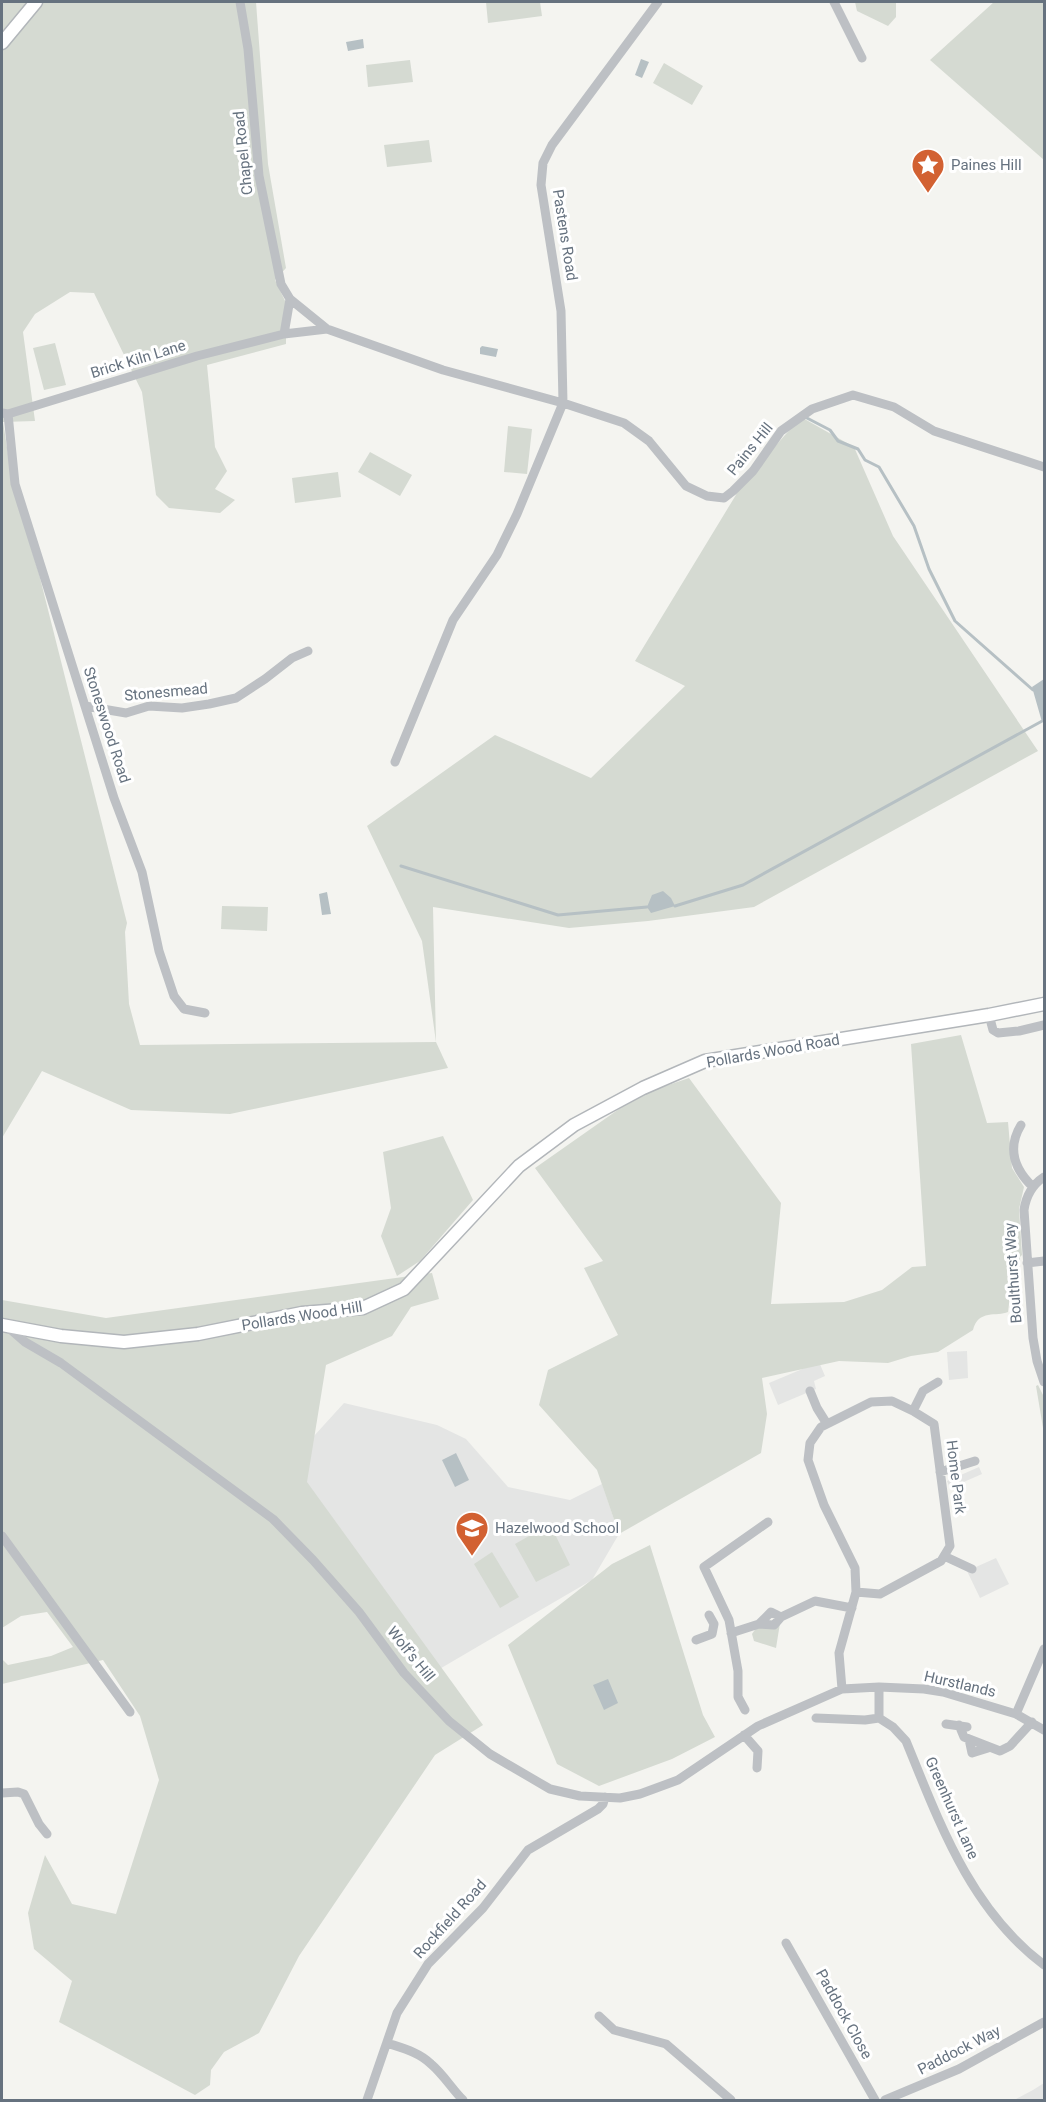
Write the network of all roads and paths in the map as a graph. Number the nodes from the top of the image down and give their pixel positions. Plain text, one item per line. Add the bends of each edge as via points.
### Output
1 (36, 2) edge
2 (240, 2) edge
3 (658, 2) edge
4 (834, 2) edge
5 (2, 43) edge
6 (862, 58) dead end
7 (290, 299) junction
8 (327, 329) junction
9 (284, 334) junction
10 (563, 403) junction
11 (4, 413) edge
12 (1044, 467) edge
13 (308, 651) dead end
14 (85, 706) junction
15 (395, 762) dead end
16 (1044, 1004) edge
17 (205, 1013) dead end
18 (989, 1015) junction
19 (1044, 1025) edge
20 (1021, 1125) dead end
21 (515, 1173) joint
22 (1044, 1177) edge
23 (1033, 1187) junction
24 (1044, 1261) edge
25 (1027, 1263) junction
26 (5, 1327) edge
27 (938, 1382) dead end
28 (1044, 1382) edge
29 (810, 1391) dead end
30 (913, 1411) junction
31 (827, 1424) junction
32 (975, 1461) dead end
33 (940, 1472) junction
34 (768, 1522) dead end
35 (2, 1536) edge
36 (944, 1556) junction
37 (972, 1569) dead end
38 (856, 1592) junction
39 (852, 1608) junction
40 (729, 1620) junction
41 (731, 1633) junction
42 (696, 1640) dead end
43 (1044, 1649) edge
44 (879, 1687) junction
45 (842, 1689) junction
46 (745, 1710) dead end
47 (130, 1712) dead end
48 (1016, 1714) junction
49 (816, 1718) dead end
50 (879, 1718) junction
51 (1032, 1722) junction
52 (946, 1724) dead end
53 (1044, 1730) edge
54 (744, 1735) junction
55 (757, 1768) dead end
56 (2, 1793) edge
57 (605, 1797) junction
58 (47, 1834) dead end
59 (786, 1943) dead end
60 (1044, 1965) edge
61 (599, 2016) dead end
62 (1044, 2022) edge
63 (387, 2043) junction
64 (367, 2100) edge
65 (463, 2100) edge
66 (731, 2100) edge
67 (875, 2100) edge
68 (885, 2100) edge

1 - 5 street
2 - 7 street, Chapel Road via 249,49 259,176 281,284
3 - 10 street, Pastens Road via 552,145 543,163 541,185 561,311
4 - 6 street
7 - 8 street
7 - 9 street
8 - 9 street, Pains Hill
8 - 10 street, Pains Hill via 443,370
9 - 11 street, Brick Kiln Lane
10 - 12 street, Pains Hill via 624,423 649,441 686,486 707,496 724,498 734,491 781,431 812,409 853,395 894,407 934,431
10 - 15 street via 497,555 453,620
11 - 14 street, Stoneswood Road via 15,484
13 - 14 street, Stonesmead via 236,698 182,708 149,706 126,713
14 - 17 street, Stoneswood Road via 142,872 159,951 174,996 184,1009
16 - 18 street, Pollards Wood Road
18 - 19 street via 993,1030 998,1033
18 - 21 street, Pollards Wood Road via 705,1061 574,1125
20 - 23 street via 1014,1140 1016,1166
21 - 26 street, Pollards Wood Hill via 404,1289 363,1308 302,1313 198,1334 124,1342
22 - 23 street
23 - 25 street, Boulthurst Way via 1024,1210
24 - 25 street
25 - 28 street, Boulthurst Way via 1033,1338
26 - 57 street, Wolf's Hill via 61,1363 273,1519 359,1612 404,1673 461,1731 490,1754 550,1789
27 - 30 street via 923,1391
29 - 31 street
30 - 31 street, Home Park via 892,1401 871,1402
30 - 33 street, Home Park via 934,1424
31 - 38 street, Home Park via 810,1443 808,1460 824,1505 855,1568
32 - 33 street
33 - 36 street, Home Park via 950,1546
34 - 40 street via 704,1567
35 - 47 street
36 - 37 street
36 - 38 street via 880,1594
38 - 39 street, Home Park
39 - 41 street via 815,1601 781,1617 774,1625 759,1624
39 - 45 street, Home Park via 839,1653
40 - 41 street
40 - 42 street via 711,1620 712,1634
41 - 46 street via 738,1697
43 - 48 street
44 - 45 street, Hurstlands
44 - 48 street, Hurstlands via 943,1692
44 - 50 street
45 - 54 street, Wolf's Hill
48 - 51 street, Hurstlands
49 - 50 street
50 - 60 street, Greenhurst Lane via 906,1741 958,1862 980,1896 1005,1928
51 - 52 street via 1010,1746 1000,1751 964,1737 963,1726
51 - 53 street, Hurstlands
54 - 55 street via 758,1751
54 - 57 street, Wolf's Hill via 678,1780 640,1794
56 - 58 street via 25,1790
57 - 63 street, Rockfield Road via 598,1809 528,1850 483,1908 428,1964 397,2013
59 - 67 street, Paddock Close
61 - 66 street via 614,2030 666,2044
62 - 68 street, Paddock Way via 946,2075
63 - 64 street, Rockfield Road
63 - 65 street via 432,2064

